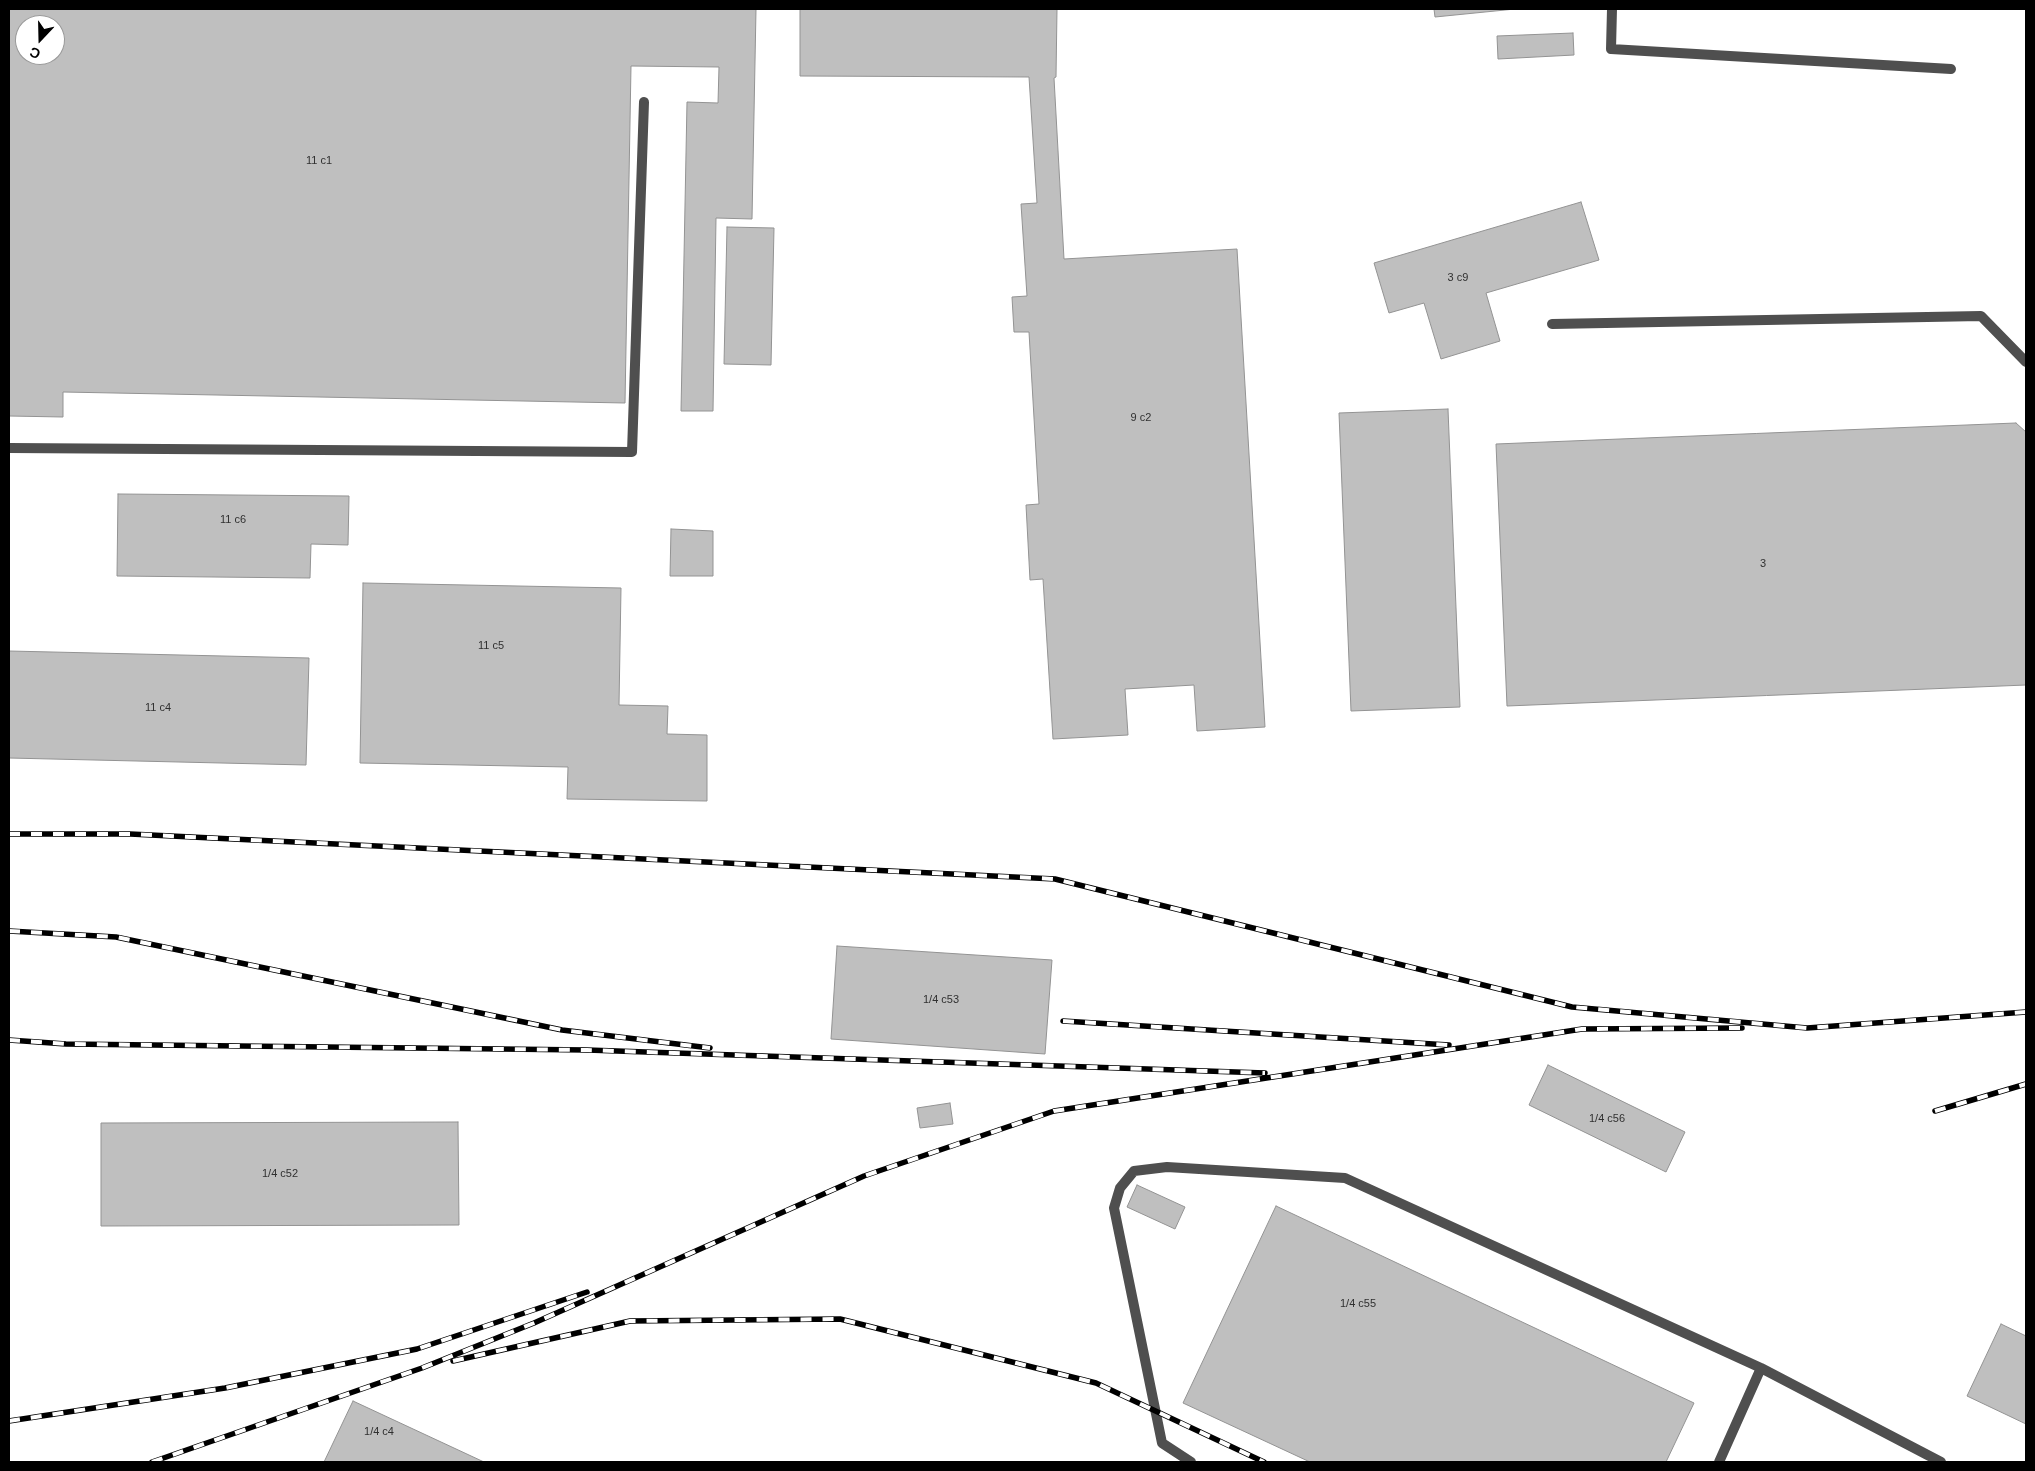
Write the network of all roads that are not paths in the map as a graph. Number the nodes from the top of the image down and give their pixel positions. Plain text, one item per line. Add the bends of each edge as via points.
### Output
1 (1612, 9) edge
2 (1951, 69) dead end
3 (644, 102) dead end
4 (1552, 324) dead end
5 (2026, 362) edge
6 (9, 448) edge
7 (1761, 1368) junction
8 (1191, 1462) edge
9 (1719, 1462) edge
10 (1941, 1462) edge

1 - 2 lane via 1611,49
3 - 6 lane via 632,452
4 - 5 lane via 1981,316
7 - 8 lane via 1345,1178 1167,1167 1134,1171 1120,1188 1114,1208 1162,1443
7 - 9 lane
7 - 10 lane

